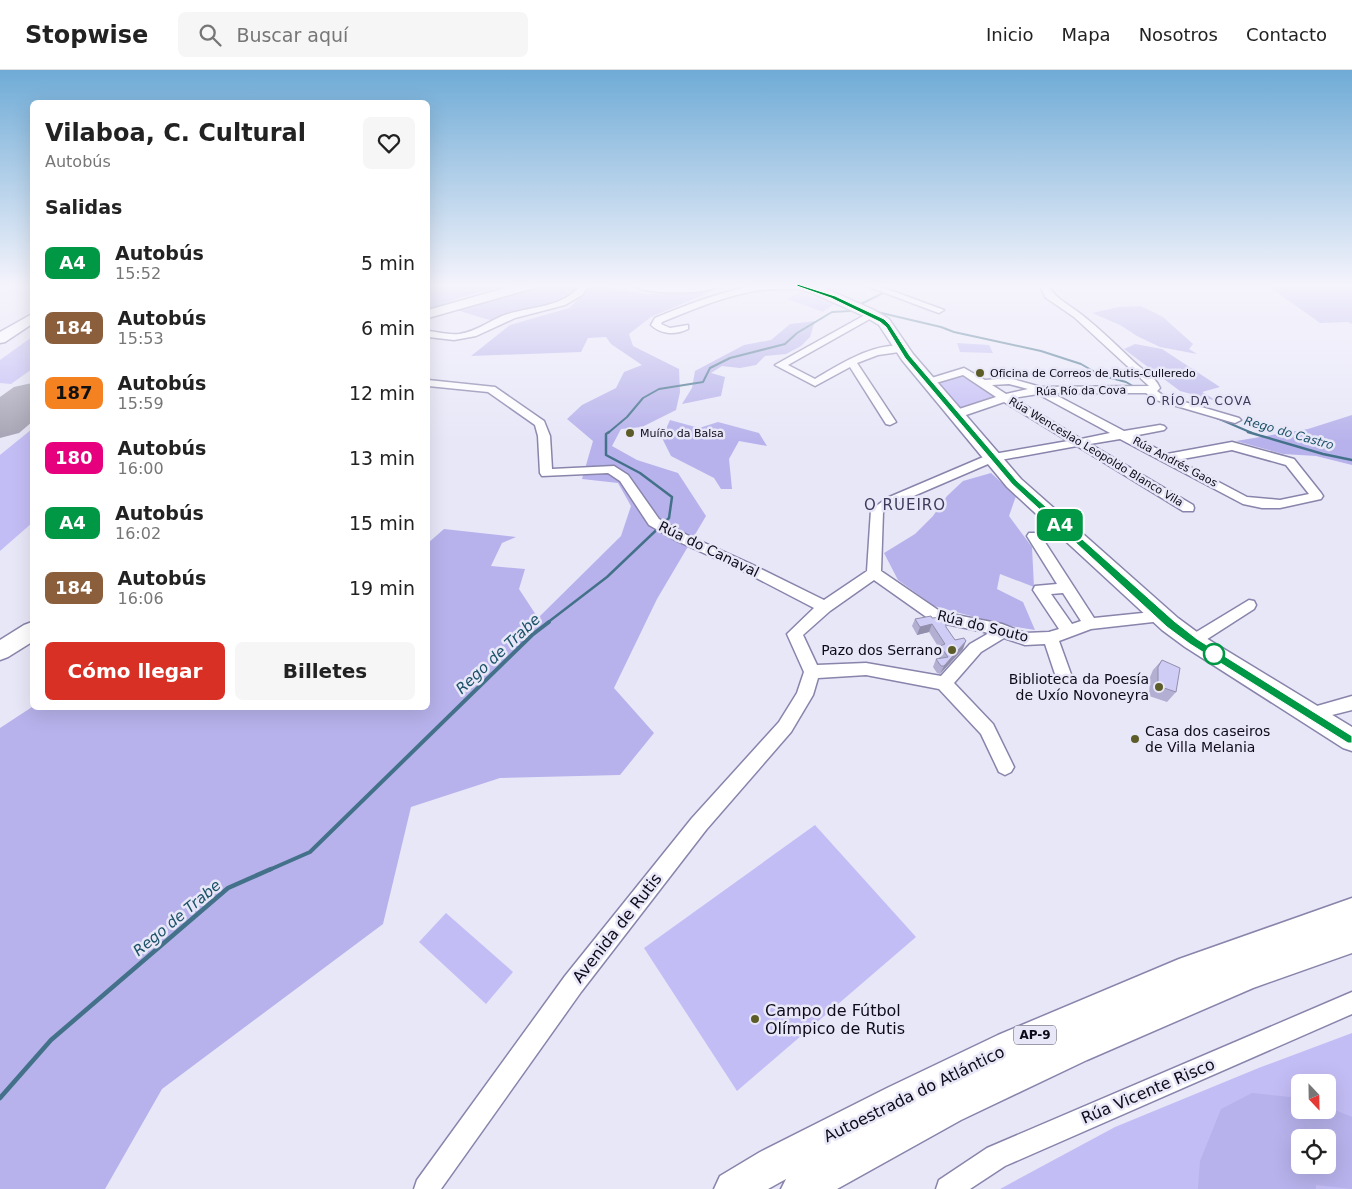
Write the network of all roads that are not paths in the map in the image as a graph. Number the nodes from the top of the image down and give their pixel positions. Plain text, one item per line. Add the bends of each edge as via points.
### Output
1 (828, 337) edge
2 (895, 337) edge
3 (1101, 337) edge
4 (902, 349) junction
5 (850, 363) junction
6 (929, 382) junction
7 (430, 383) edge
8 (984, 383) junction
9 (1039, 390) junction
10 (1148, 390) junction
11 (1004, 397) junction
12 (954, 414) junction
13 (1235, 420) dead end
14 (890, 422) dead end
15 (1160, 428) dead end
16 (1125, 435) junction
17 (1079, 443) junction
18 (992, 458) junction
19 (1166, 458) junction
20 (1188, 508) dead end
21 (1034, 536) dead end
22 (874, 573) junction
23 (1067, 588) junction
24 (1249, 605) dead end
25 (825, 607) junction
26 (1162, 616) junction
27 (1090, 624) junction
28 (1002, 630) junction
29 (30, 632) edge
30 (1069, 632) junction
31 (1050, 638) junction
32 (1193, 641) junction
33 (0, 651) edge
34 (812, 672) junction
35 (1064, 677) dead end
36 (944, 683) junction
37 (1352, 702) edge
38 (1316, 717) junction
39 (1352, 740) edge
40 (1006, 768) dead end
41 (1352, 913) edge
42 (1352, 938) edge
43 (1352, 1003) edge
44 (426, 1189) edge
45 (732, 1189) edge
46 (800, 1189) edge
47 (948, 1189) edge

1 - 5 street via 780,365 815,383
2 - 4 highway
3 - 10 street, Rúa Río da Cova via 1153,383 1155,388
4 - 5 street via 880,350
4 - 6 highway
5 - 14 street via 856,367
6 - 8 street, Rúa Wenceslao Leopoldo Blanco Vila via 964,371
6 - 12 highway
7 - 25 street, Rúa do Canaval via 491,388 540,423 546,473 610,469 624,478 654,522
8 - 9 street via 1010,380
8 - 11 street, Rúa Wenceslao Leopoldo Blanco Vila
9 - 10 street, Rúa Río da Cova
9 - 11 street, Rúa Río da Cova
9 - 16 street, Rúa Andrés Gaos
10 - 13 street via 1160,398
11 - 12 street, Rúa Río da Cova via 965,413
11 - 17 street, Rúa Wenceslao Leopoldo Blanco Vila
12 - 18 highway
15 - 16 street
16 - 17 street
16 - 19 street, Rúa Andrés Gaos
17 - 18 street
17 - 20 street, Rúa Wenceslao Leopoldo Blanco Vila
18 - 22 street via 891,501 878,510
18 - 26 highway via 1032,500
19 - 19 street, Rúa Andrés Gaos via 1243,500 1263,505 1294,503 1317,496 1290,462 1226,446
21 - 23 street
22 - 25 street
22 - 28 street, Rúa do Souto via 937,617
23 - 27 street
23 - 30 street via 1040,590
24 - 32 street
25 - 34 street via 795,634
26 - 27 street, Rúa do Souto
26 - 32 highway
27 - 30 street, Rúa do Souto
28 - 31 street, Rúa do Souto via 1025,639
28 - 36 street via 997,638 978,645 954,676
29 - 33 highway
30 - 31 street, Rúa do Souto
31 - 35 street
32 - 38 highway
34 - 36 street via 866,669
34 - 44 street, Avenida de Rutis via 805,695 785,727 699,824 573,984
36 - 40 street via 987,729
37 - 38 street
38 - 39 highway
41 - 45 highway, Autoestrada do Atlántico / AP-9 via 1278,937 1117,1000 984,1058 781,1160
42 - 46 highway, Autoestrada do Atlántico / AP-9 via 1252,972 1075,1048 949,1108
43 - 47 street, Rúa Vicente Risco via 996,1157

